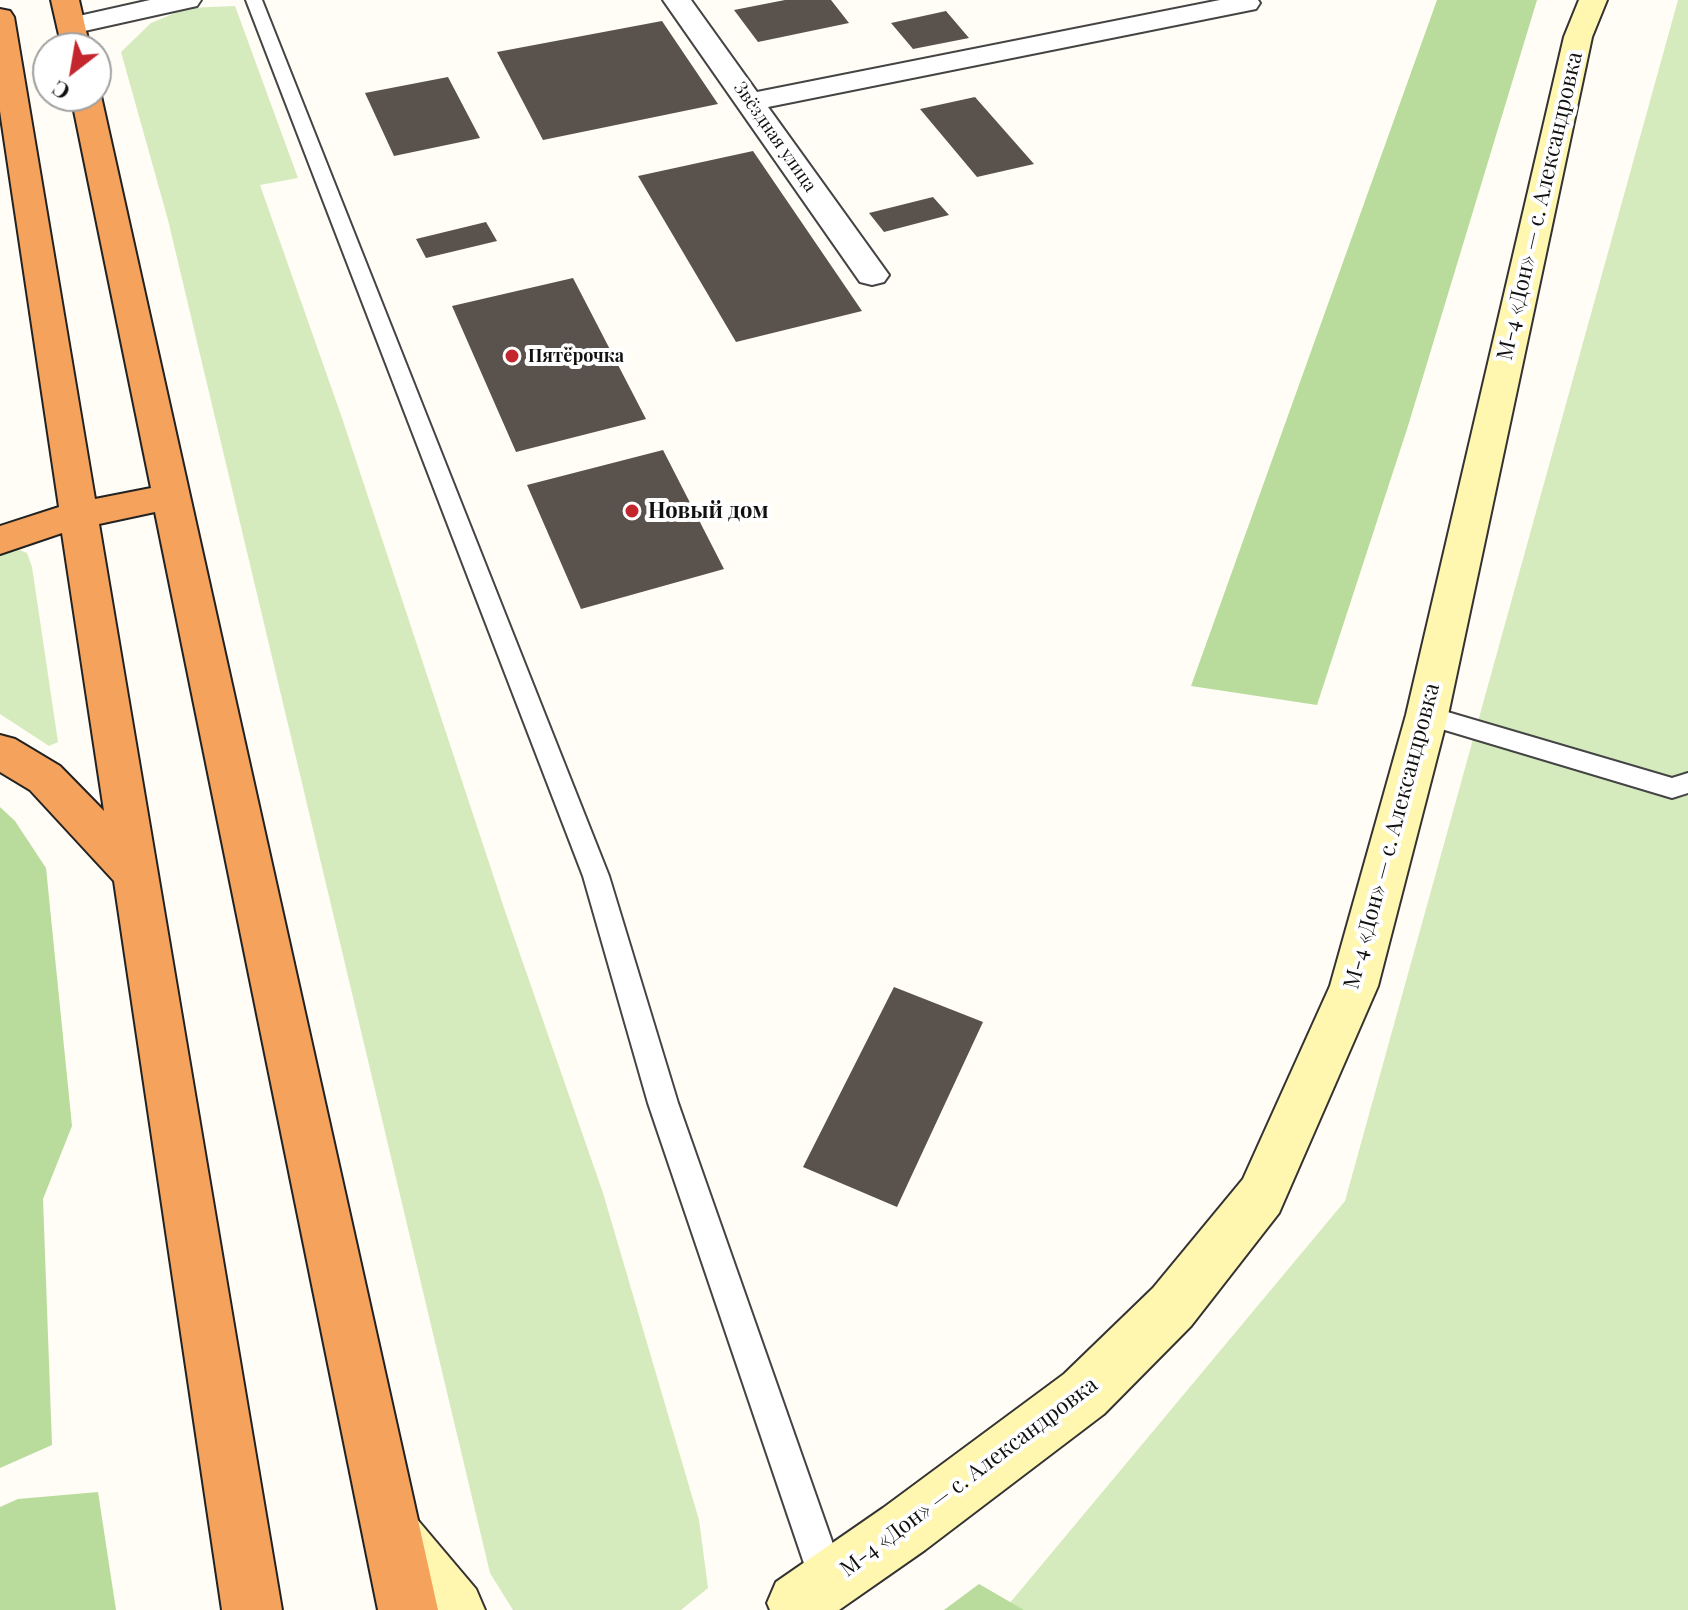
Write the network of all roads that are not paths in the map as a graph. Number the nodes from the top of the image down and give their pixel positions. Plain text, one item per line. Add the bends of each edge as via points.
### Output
1 (187, 0) edge
2 (254, 0) edge
3 (677, 0) edge
4 (1593, 0) edge
5 (1246, 3) dead end
6 (0, 17) edge
7 (71, 25) edge
8 (750, 102) junction
9 (89, 112) edge
10 (872, 275) dead end
11 (170, 496) junction
12 (78, 517) junction
13 (0, 541) edge
14 (1427, 715) junction
15 (0, 751) edge
16 (1688, 783) edge
17 (134, 872) junction
18 (393, 1537) junction
19 (799, 1602) edge
20 (252, 1610) edge
21 (408, 1610) edge
22 (455, 1610) edge

1 - 7 street
2 - 19 lane via 596,876
3 - 8 street, Звёздная улица
4 - 14 main road, М-4 «Дон» — с. Александровка via 1578,37
5 - 8 street
6 - 12 highway
8 - 10 street, Звёздная улица
9 - 11 highway
11 - 12 highway
11 - 18 highway
12 - 13 highway
12 - 17 highway
14 - 16 lane via 1672,788
14 - 19 main road, М-4 «Дон» — с. Александровка via 1354,986 1261,1196 1172,1307 1084,1394
15 - 17 highway via 45,778
17 - 20 highway
18 - 21 highway
18 - 22 main road

